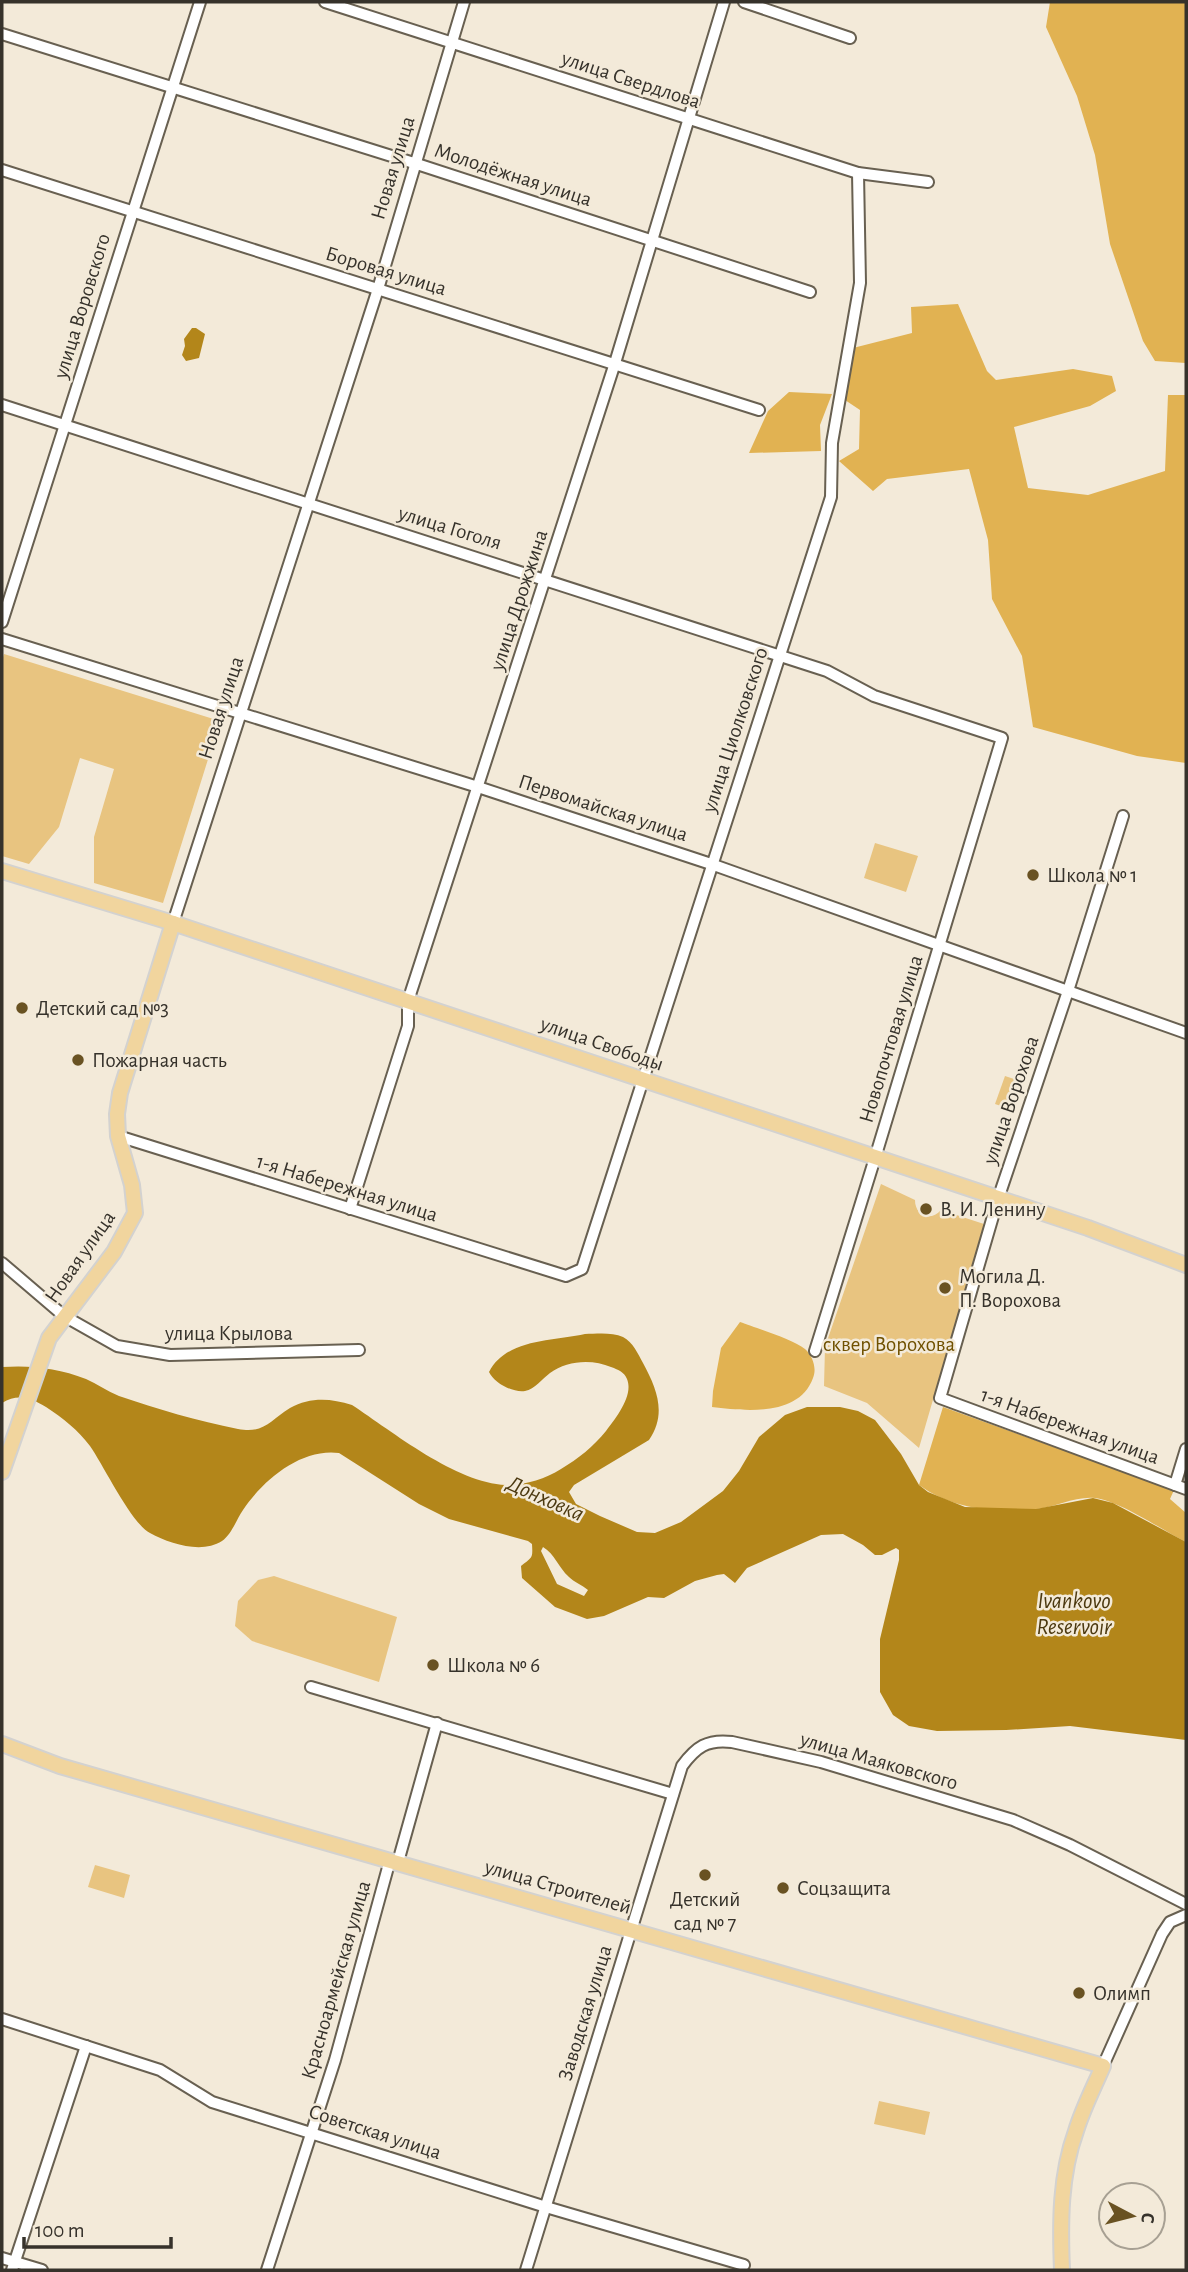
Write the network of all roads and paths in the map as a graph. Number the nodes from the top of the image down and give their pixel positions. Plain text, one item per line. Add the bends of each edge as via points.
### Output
1 (200, 2) edge
2 (325, 2) edge
3 (464, 2) edge
4 (724, 2) edge
5 (744, 2) edge
6 (2, 34) edge
7 (850, 38) dead end
8 (452, 42) junction
9 (172, 88) junction
10 (689, 118) junction
11 (417, 164) junction
12 (2, 170) edge
13 (858, 173) junction
14 (928, 181) dead end
15 (132, 212) junction
16 (652, 240) junction
17 (378, 289) junction
18 (810, 292) dead end
19 (615, 363) junction
20 (2, 405) edge
21 (759, 410) dead end
22 (65, 424) junction
23 (309, 504) junction
24 (546, 579) junction
25 (2, 622) edge
26 (2, 639) edge
27 (781, 656) junction
28 (241, 715) junction
29 (1002, 738) joint
30 (478, 787) junction
31 (1123, 816) dead end
32 (711, 864) junction
33 (2, 871) edge
34 (173, 923) junction
35 (940, 944) junction
36 (1068, 991) junction
37 (408, 1001) junction
38 (1186, 1033) edge
39 (644, 1081) junction
40 (118, 1136) junction
41 (875, 1158) junction
42 (998, 1199) junction
43 (350, 1209) junction
44 (2, 1264) edge
45 (1186, 1265) edge
46 (566, 1276) joint
47 (64, 1316) junction
48 (359, 1350) dead end
49 (815, 1351) dead end
50 (940, 1398) joint
51 (1186, 1449) edge
52 (2, 1472) edge
53 (1181, 1487) edge
54 (312, 1687) dead end
55 (436, 1723) junction
56 (2, 1744) edge
57 (682, 1766) joint
58 (674, 1794) junction
59 (394, 1861) junction
60 (1186, 1904) edge
61 (1186, 1915) edge
62 (631, 1930) junction
63 (2, 2019) edge
64 (86, 2046) junction
65 (1103, 2066) junction
66 (312, 2131) junction
67 (546, 2207) junction
68 (2, 2258) edge
69 (744, 2265) dead end
70 (13, 2266) edge
71 (42, 2270) edge
72 (267, 2270) edge
73 (526, 2270) edge
74 (1062, 2270) edge

1 - 9 street, улица Воровского
2 - 8 street, улица Свердлова
3 - 8 street, Новая улица
4 - 10 street, улица Дрожжина
5 - 7 street
6 - 9 street, Молодёжная улица
8 - 10 street, улица Свердлова
8 - 11 street, Новая улица
9 - 11 street, Молодёжная улица
9 - 15 street, улица Воровского
10 - 13 street, улица Свердлова
10 - 16 street, улица Дрожжина
11 - 16 street, Молодёжная улица
11 - 17 street, Новая улица
12 - 15 street, Боровая улица
13 - 14 street, улица Свердлова
13 - 27 street, улица Циолковского via 860,283 832,443 831,497
15 - 17 street, Боровая улица
15 - 22 street, улица Воровского
16 - 18 street, Молодёжная улица
16 - 19 street, улица Дрожжина
17 - 19 street, Боровая улица
17 - 23 street, Новая улица
19 - 21 street, Боровая улица
19 - 24 street, улица Дрожжина
20 - 22 street, улица Гоголя
22 - 23 street, улица Гоголя
22 - 25 street, улица Воровского
23 - 24 street, улица Гоголя
23 - 28 street, Новая улица
24 - 27 street, улица Гоголя
24 - 30 street, улица Дрожжина
26 - 28 street, Первомайская улица
27 - 29 street, улица Гоголя via 827,671 874,696
27 - 32 street, улица Циолковского
28 - 30 street, Первомайская улица
28 - 34 street, Новая улица
29 - 35 street, Новопочтовая улица
30 - 32 street, Первомайская улица
30 - 37 street, улица Дрожжина
31 - 36 street, улица Ворохова
32 - 35 street, Первомайская улица
32 - 39 street, улица Циолковского
33 - 34 main road, улица Свободы
34 - 37 main road, улица Свободы
34 - 40 main road, Новая улица via 120,1093
35 - 36 street, Первомайская улица
35 - 41 street, Новопочтовая улица
36 - 38 street, Первомайская улица
36 - 42 street, улица Ворохова
37 - 39 main road, улица Свободы
37 - 43 street, улица Дрожжина via 408,1026
39 - 41 main road, улица Свободы
39 - 46 street, улица Циолковского via 582,1269
40 - 43 street, 1-я Набережная улица
40 - 47 main road, Новая улица via 135,1213 119,1245
41 - 42 main road, улица Свободы
41 - 49 street, Новопочтовая улица
42 - 45 main road, улица Свободы
42 - 50 street, улица Ворохова
43 - 46 street, 1-я Набережная улица
44 - 47 street, улица Крылова
47 - 48 street, улица Крылова via 117,1346 170,1355
47 - 52 main road, Новая улица via 40,1360
50 - 53 street, 1-я Набережная улица
51 - 53 street
54 - 55 street
55 - 58 street
55 - 59 street, Красноармейская улица
56 - 59 main road, улица Строителей via 60,1766
57 - 58 street, Заводская улица
57 - 60 street, улица Маяковского via 692,1752 718,1740 842,1768 1013,1820
58 - 62 street, Заводская улица
59 - 62 main road, улица Строителей
59 - 66 street, Красноармейская улица
61 - 65 street via 1170,1922 1162,1934
62 - 65 main road, улица Строителей
62 - 67 street, Заводская улица
63 - 64 street, Советская улица
64 - 66 street, Советская улица via 160,2070 212,2102
64 - 70 street
65 - 74 main road via 1075,2132 1067,2165 1060,2230
66 - 67 street, Советская улица
66 - 72 street, Красноармейская улица
67 - 69 street, Советская улица
67 - 73 street, Заводская улица
68 - 70 street
70 - 71 street

